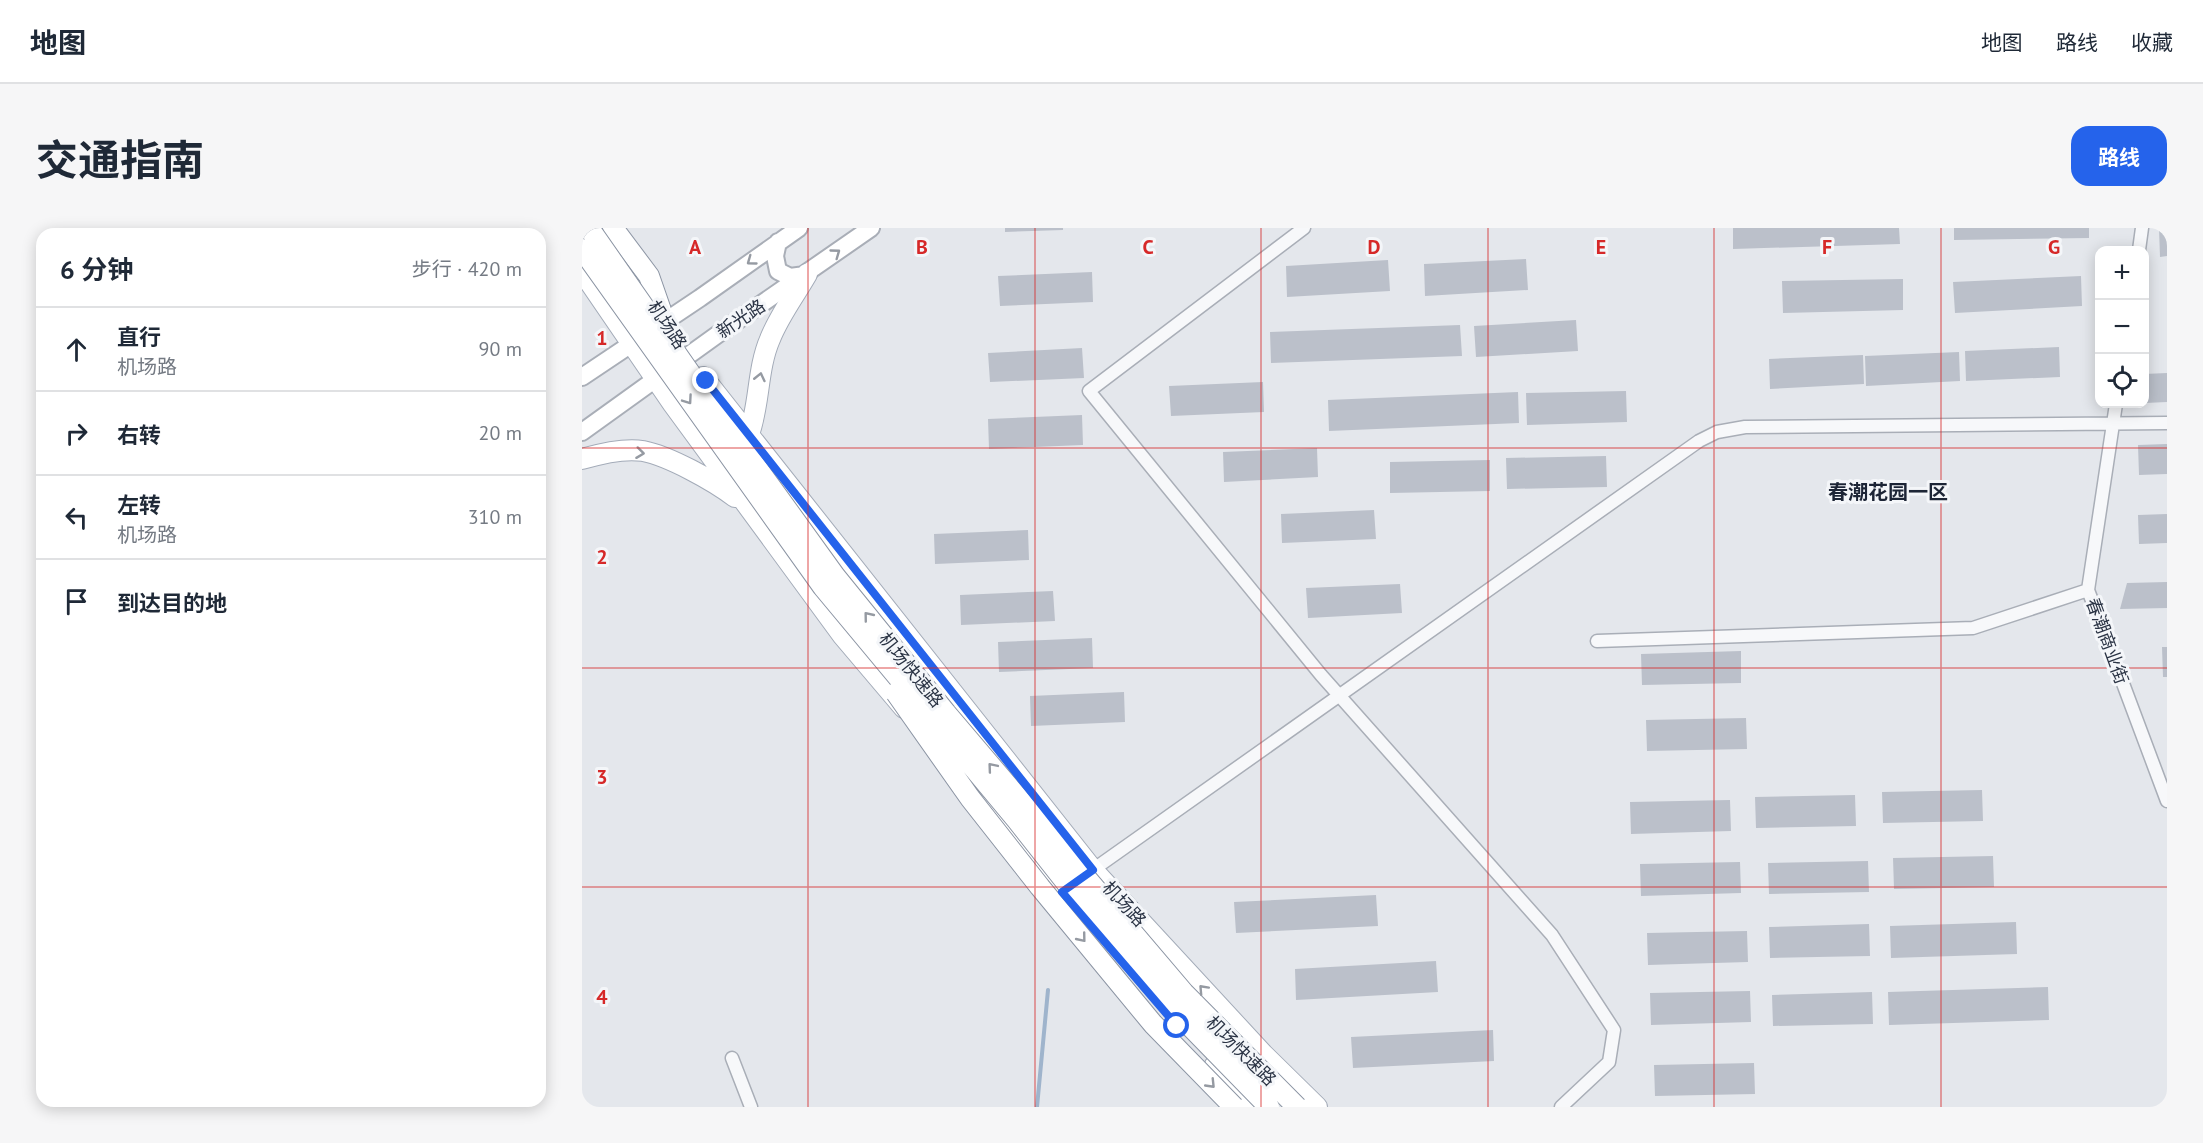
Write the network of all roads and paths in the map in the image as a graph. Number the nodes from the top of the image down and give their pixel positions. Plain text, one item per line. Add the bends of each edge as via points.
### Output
1 (589, 228) edge
2 (601, 228) edge
3 (613, 228) edge
4 (799, 228) edge
5 (871, 228) edge
6 (1304, 228) edge
7 (2142, 228) edge
8 (778, 242) junction
9 (2140, 246) edge
10 (582, 249) edge
11 (582, 271) edge
12 (807, 274) junction
13 (665, 322) junction
14 (632, 344) junction
15 (688, 356) junction
16 (582, 377) edge
17 (656, 379) junction
18 (2115, 408) edge
19 (2167, 423) edge
20 (2112, 425) junction
21 (582, 432) edge
22 (749, 434) junction
23 (582, 459) edge
24 (752, 510) junction
25 (823, 587) junction
26 (2088, 590) junction
27 (1597, 641) dead end
28 (1339, 696) junction
29 (2167, 801) edge
30 (1093, 870) junction
31 (1062, 892) junction
32 (732, 1058) dead end
33 (751, 1107) edge
34 (1234, 1107) edge
35 (1255, 1107) edge
36 (1269, 1107) edge
37 (1297, 1107) edge
38 (1317, 1107) edge
39 (1561, 1107) edge

37 -> 1 main road, 机场快速路, bridge via 1184,993 835,576
2 - 13 main road, 机场路
3 - 13 main road via 649,276
4 - 8 main road
12 -> 5 main road, 新光路
6 - 28 street via 1089,391
7 - 9 street
8 - 12 main road via 778,271 790,278
8 -> 13 main road
10 -> 25 main road, 机场快速路, bridge
11 - 14 main road
12 - 15 main road, 新光路
22 -> 12 main road via 770,339
13 - 14 main road
13 - 15 main road, 机场路
14 - 16 main road
14 - 17 main road
15 - 17 main road, 新光路
15 - 22 main road, 机场路
17 - 21 main road, 新光路
17 - 24 main road
18 - 20 street, 春潮商业街
19 - 20 street
20 - 26 street, 春潮商业街
20 - 28 street via 1745,427 1717,432
22 - 30 main road, 机场路
23 -> 24 main road via 642,451 717,483
24 - 31 main road via 843,636
25 -> 34 main road, bridge via 976,807 1152,1024
25 - 36 main road, 机场快速路, bridge via 1072,890 1191,1027
26 - 27 street via 1973,628
26 - 29 street, 春潮商业街
28 - 30 street
28 - 39 street via 1552,935 1614,1030 1609,1062
30 - 31 street
38 -> 30 main road, 机场路
31 - 35 main road via 1177,1026
32 - 33 street

